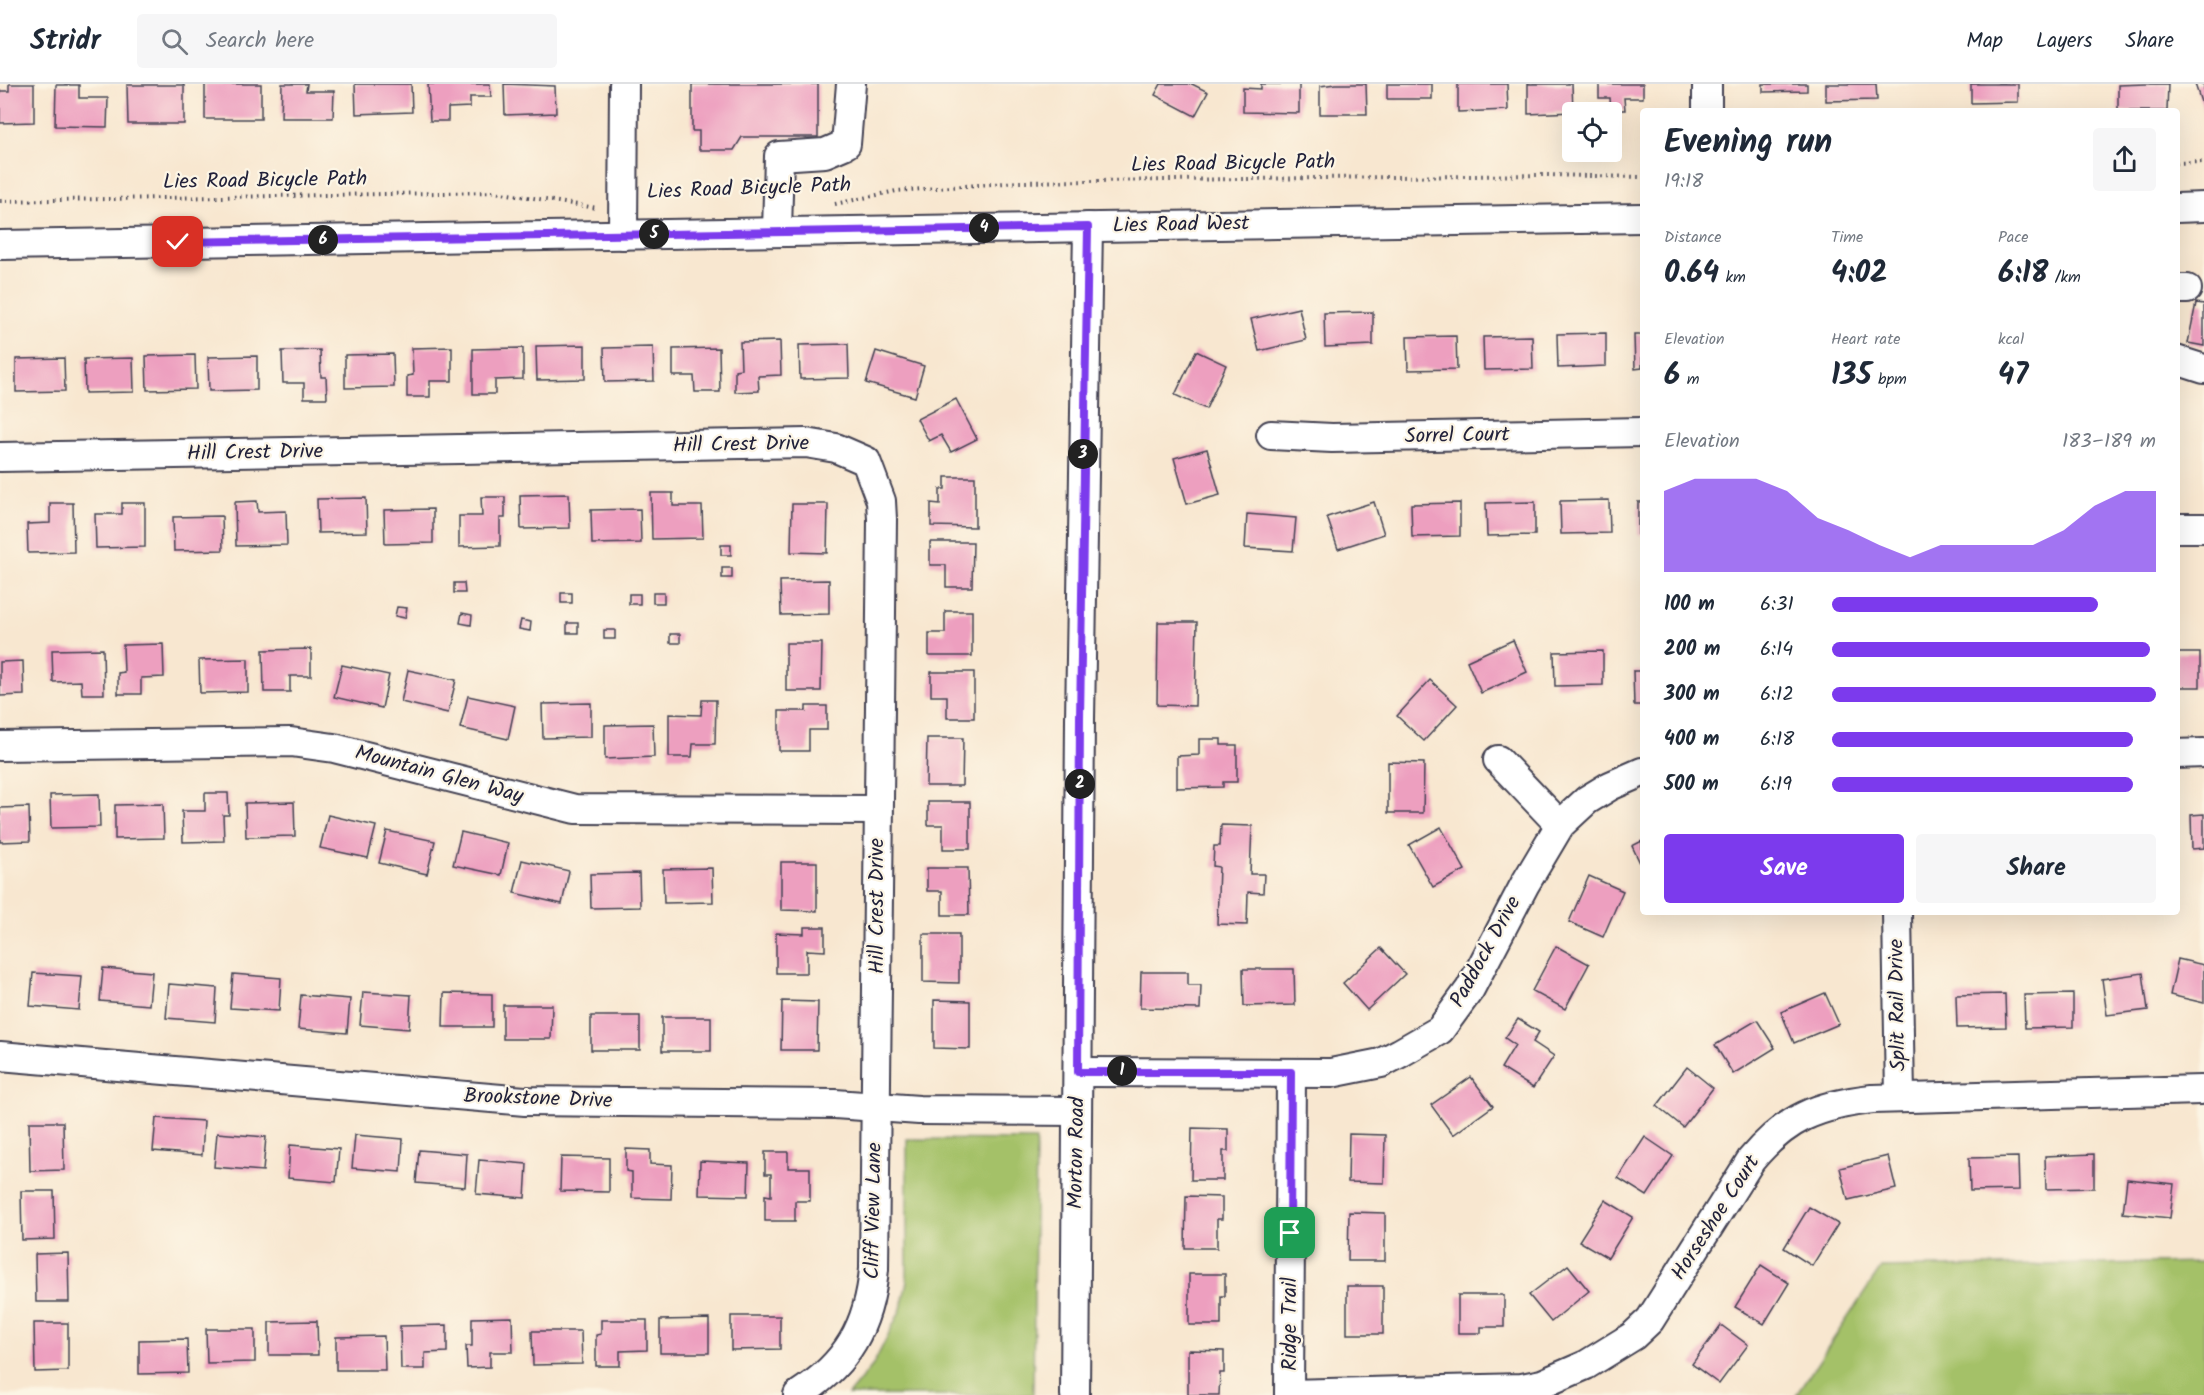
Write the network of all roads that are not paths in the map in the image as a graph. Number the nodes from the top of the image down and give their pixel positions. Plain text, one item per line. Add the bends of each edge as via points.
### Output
1 (624, 84) edge
2 (850, 84) edge
3 (1707, 84) edge
4 (1707, 108) edge
5 (2204, 207) edge
6 (2180, 208) edge
7 (1640, 218) edge
8 (624, 221) junction
9 (1088, 227) junction
10 (777, 231) junction
11 (0, 245) edge
12 (2180, 361) edge
13 (2204, 369) edge
14 (1640, 432) edge
15 (1271, 435) dead end
16 (0, 457) edge
17 (2180, 528) edge
18 (2204, 528) edge
19 (0, 746) edge
20 (2204, 753) edge
21 (2180, 754) edge
22 (1498, 760) dead end
23 (1640, 773) edge
24 (878, 810) junction
25 (1560, 825) junction
26 (1897, 915) edge
27 (0, 1056) edge
28 (1078, 1072) junction
29 (1291, 1072) junction
30 (2201, 1090) dead end
31 (1900, 1098) junction
32 (876, 1107) junction
33 (1077, 1112) junction
34 (798, 1395) edge
35 (1075, 1395) edge
36 (1289, 1395) edge

1 - 8 street
2 - 10 street via 846,144 825,153 779,156
3 - 4 street
5 - 6 street
7 - 9 street, Lies Road West
8 - 10 street, Lies Road West
8 - 11 street, Lies Road West
9 - 10 street, Lies Road West
9 - 28 street, Morton Road
12 - 13 street
14 - 15 street, Sorrel Court via 1332,438
16 - 24 street, Hill Crest Drive via 806,443 836,448 866,461 881,501
17 - 18 street
19 - 24 street, Mountain Glen Way via 291,742 334,748 575,809
20 - 21 street
22 - 25 street
23 - 25 street, Paddock Drive via 1587,800
24 - 32 street, Hill Crest Drive
25 - 29 street, Paddock Drive via 1524,884 1480,973 1440,1030 1381,1063 1331,1072
26 - 31 street, Split Rail Drive
27 - 32 street, Brookstone Drive via 525,1101
28 - 29 street, Paddock Drive
28 - 33 street, Morton Road
29 - 36 street, Ridge Trail
30 - 31 street, Horseshoe Court
31 - 36 street, Horseshoe Court via 1842,1102 1791,1121 1769,1138 1739,1176 1650,1320 1633,1336 1586,1365 1542,1384 1505,1390
32 - 33 street, Brookstone Drive
32 - 34 street, Cliff View Lane via 874,1269 869,1304 855,1337 833,1370
33 - 35 street, Morton Road

